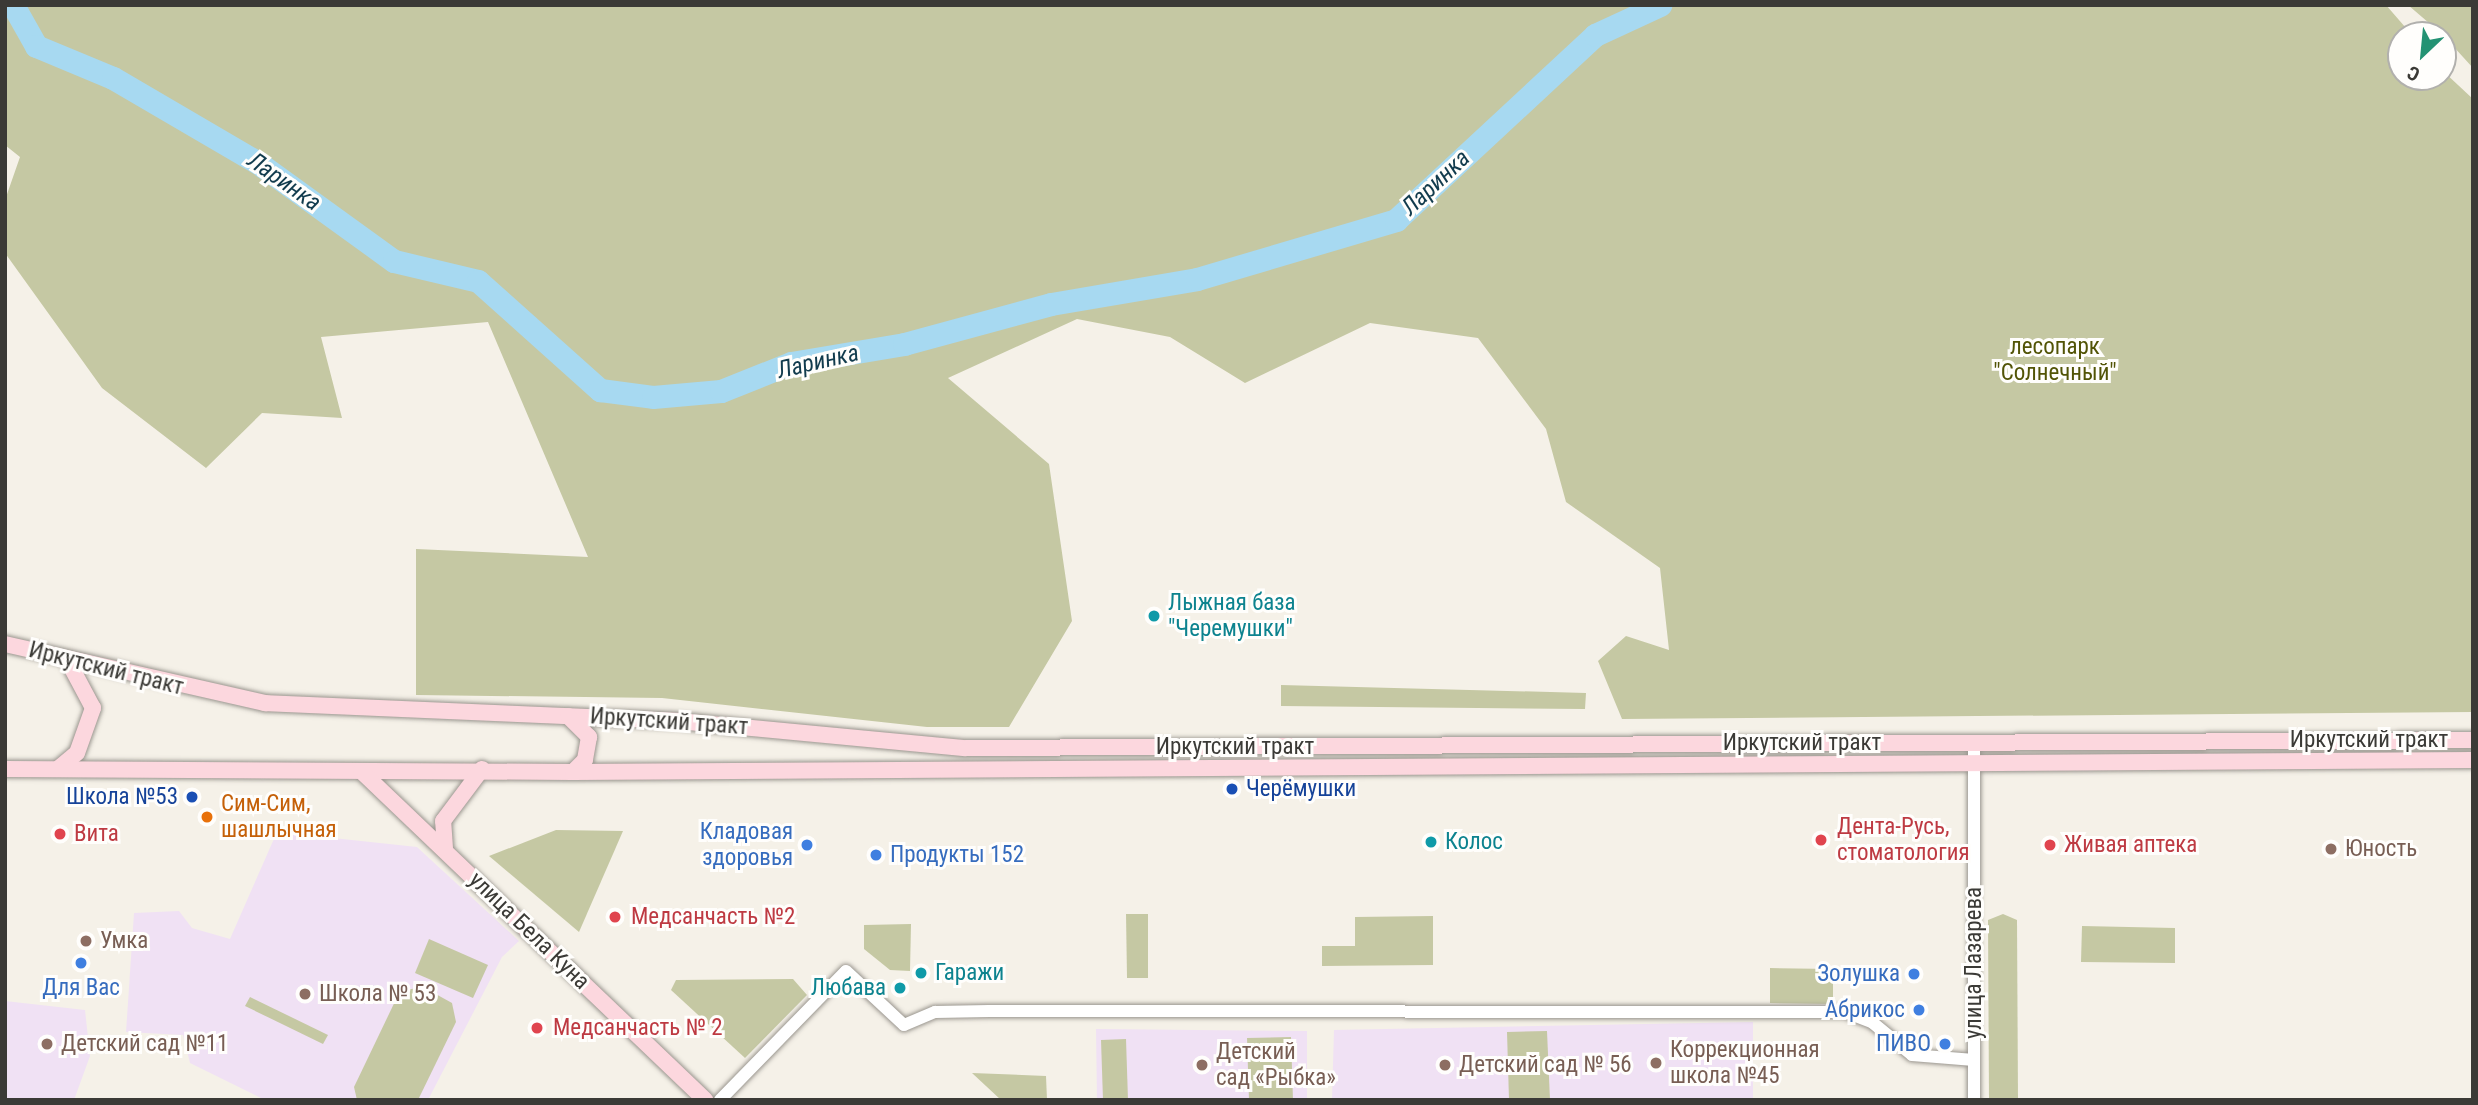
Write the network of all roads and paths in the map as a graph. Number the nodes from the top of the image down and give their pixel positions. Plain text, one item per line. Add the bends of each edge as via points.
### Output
1 (5, 644) edge
2 (67, 660) junction
3 (568, 716) junction
4 (2473, 740) edge
5 (1973, 743) junction
6 (2473, 760) edge
7 (1974, 763) junction
8 (59, 768) junction
9 (5, 769) edge
10 (482, 769) junction
11 (361, 771) junction
12 (573, 772) junction
13 (445, 848) junction
14 (1974, 1060) junction
15 (705, 1100) edge
16 (720, 1100) edge
17 (1974, 1100) edge

1 - 2 main road, Иркутский тракт
2 - 3 main road, Иркутский тракт via 265,703
2 - 8 main road via 93,708 77,753
3 - 5 main road, Иркутский тракт via 966,748
3 - 12 main road via 589,737 585,760
4 - 5 main road, Иркутский тракт
5 - 7 street, улица Лазарева
6 - 7 main road, Иркутский тракт
7 - 12 main road, Иркутский тракт
7 - 14 street, улица Лазарева
8 - 9 main road, Иркутский тракт
8 - 11 main road, Иркутский тракт
10 - 11 main road, Иркутский тракт
10 - 12 main road, Иркутский тракт
10 - 13 main road via 443,821
11 - 13 main road, улица Бела Куна
13 - 15 main road, улица Бела Куна
14 - 16 street via 1912,1055 1873,1023 1844,1012 935,1012 904,1025 846,971
14 - 17 street, улица Лазарева

